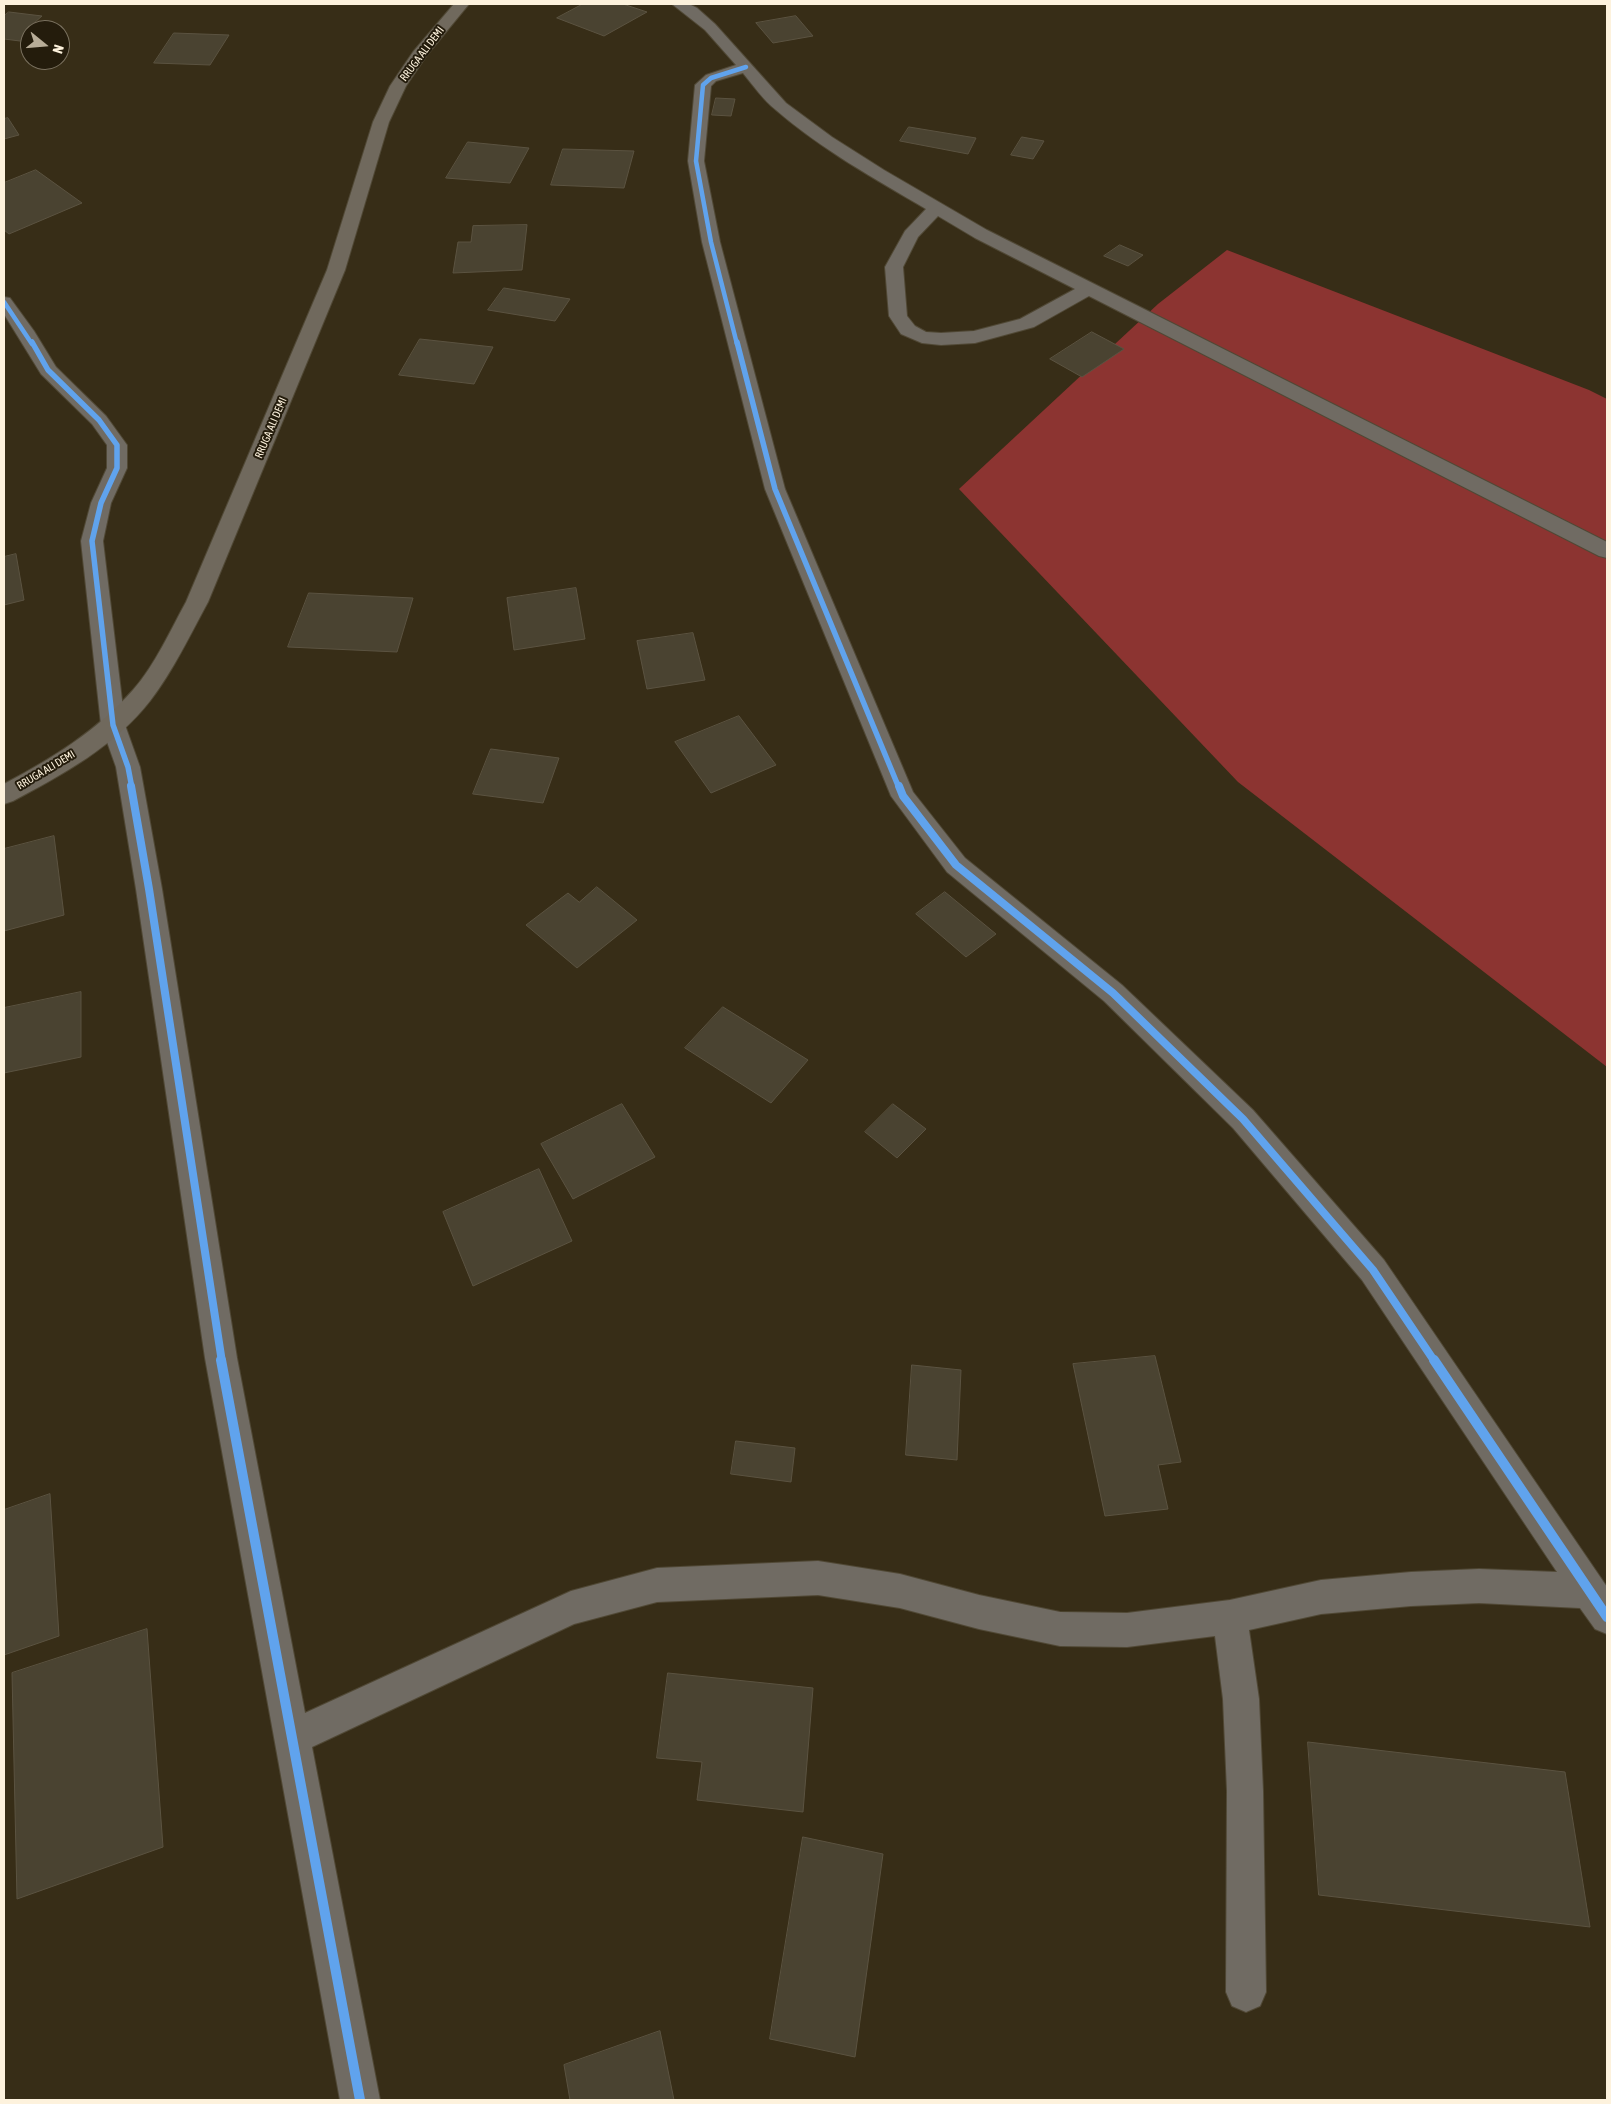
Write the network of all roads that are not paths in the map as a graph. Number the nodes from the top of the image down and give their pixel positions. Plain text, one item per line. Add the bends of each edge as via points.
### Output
1 (462, 4) edge
2 (679, 4) edge
3 (746, 67) junction
4 (937, 208) junction
5 (1090, 288) junction
6 (4, 302) edge
7 (1607, 551) edge
8 (113, 725) junction
9 (4, 795) edge
10 (1598, 1604) edge
11 (1230, 1617) junction
12 (292, 1738) junction
13 (1246, 1992) dead end
14 (360, 2100) edge

1 - 8 main road, RRUGA ALI DEMI via 421,52 398,86 382,122 336,270 197,602 142,695
2 - 3 street via 710,27
3 - 4 street via 780,106 826,140
3 - 10 street via 711,78 703,85 696,161 711,242 775,489 903,796 956,865 1113,993 1243,1119 1373,1270
4 - 5 street via 981,234
4 - 5 street via 911,235 894,267 898,316 908,330 922,337 941,340 976,337 1026,322
5 - 7 street
6 - 8 street via 48,370 98,420 117,445 117,468 101,503 92,541
8 - 9 main road, RRUGA ALI DEMI via 56,767
8 - 12 street via 128,767 222,1358
10 - 11 street via 1479,1586 1321,1597
11 - 12 street via 1127,1630 1060,1629 900,1591 818,1578 657,1585 571,1608
11 - 13 street via 1241,1699
12 - 14 street

